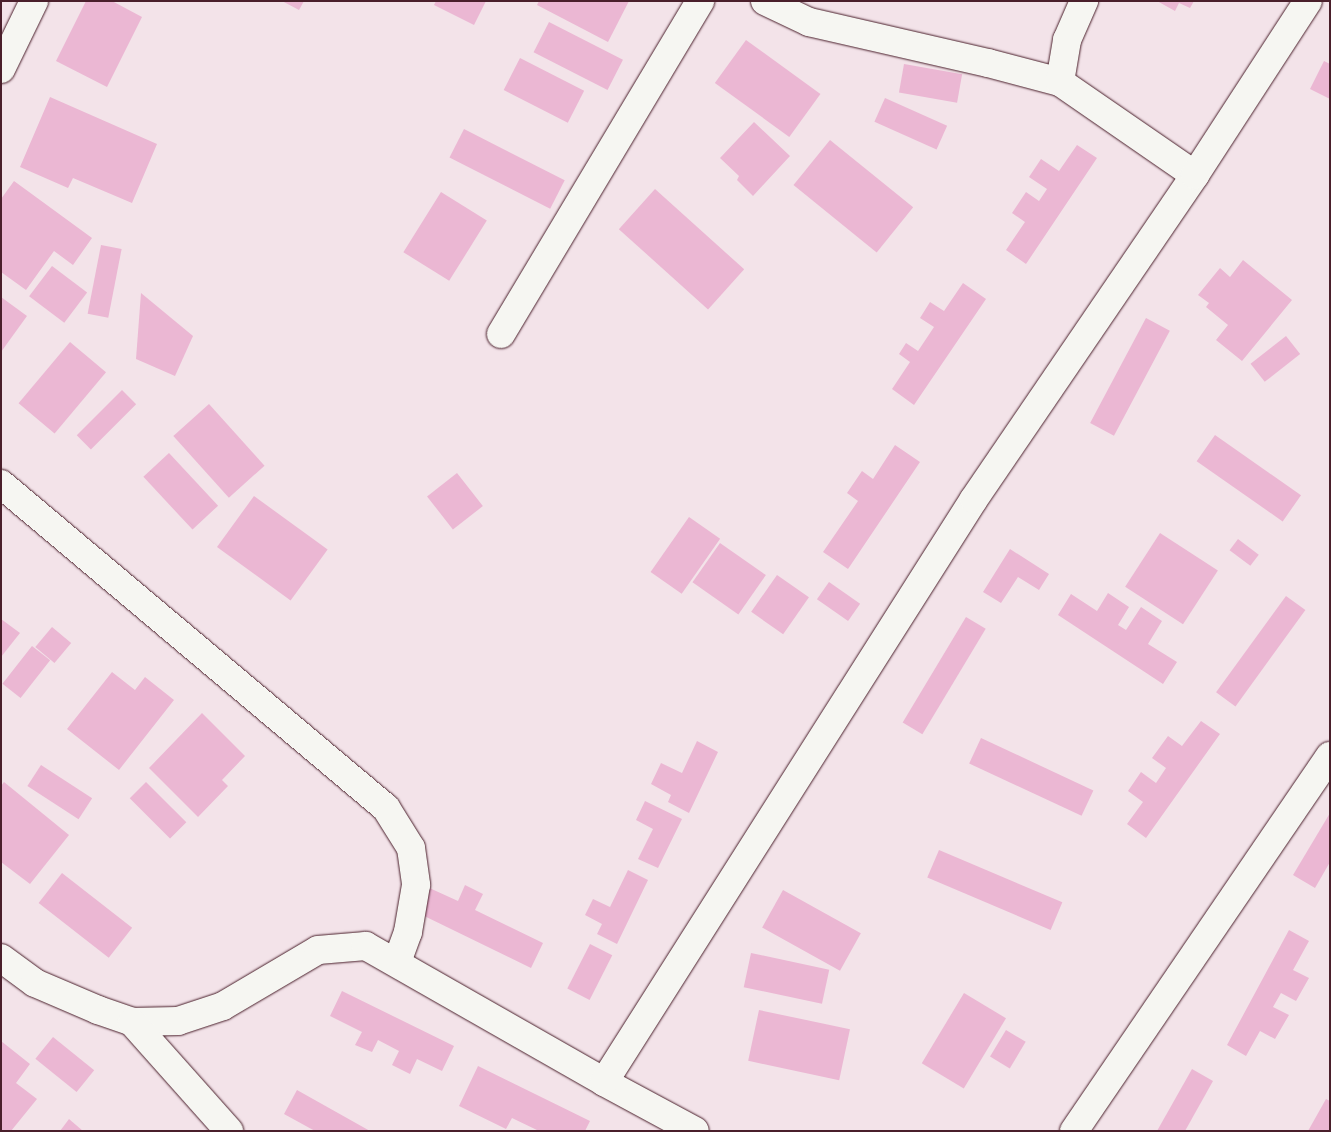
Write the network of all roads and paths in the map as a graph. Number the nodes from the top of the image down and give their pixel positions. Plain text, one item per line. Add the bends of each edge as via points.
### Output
1 (34, 1) edge
2 (700, 1) edge
3 (765, 1) edge
4 (1084, 1) edge
5 (1308, 1) edge
6 (1, 68) edge
7 (1060, 82) junction
8 (1195, 175) junction
9 (501, 334) dead end
10 (1, 484) edge
11 (1330, 756) edge
12 (1, 958) edge
13 (397, 962) junction
14 (132, 1022) junction
15 (604, 1082) junction
16 (229, 1131) edge
17 (695, 1131) edge
18 (1074, 1131) edge

1 - 6 street
2 - 9 street
3 - 7 street via 810,22
4 - 7 street via 1067,40
5 - 8 street
7 - 8 street
8 - 15 street via 974,499
10 - 13 street via 386,808 411,848 416,885 408,932
11 - 18 street
12 - 14 street via 35,983
13 - 14 street via 366,946 318,950 223,1006 178,1021
13 - 15 street
14 - 16 street
15 - 17 street

